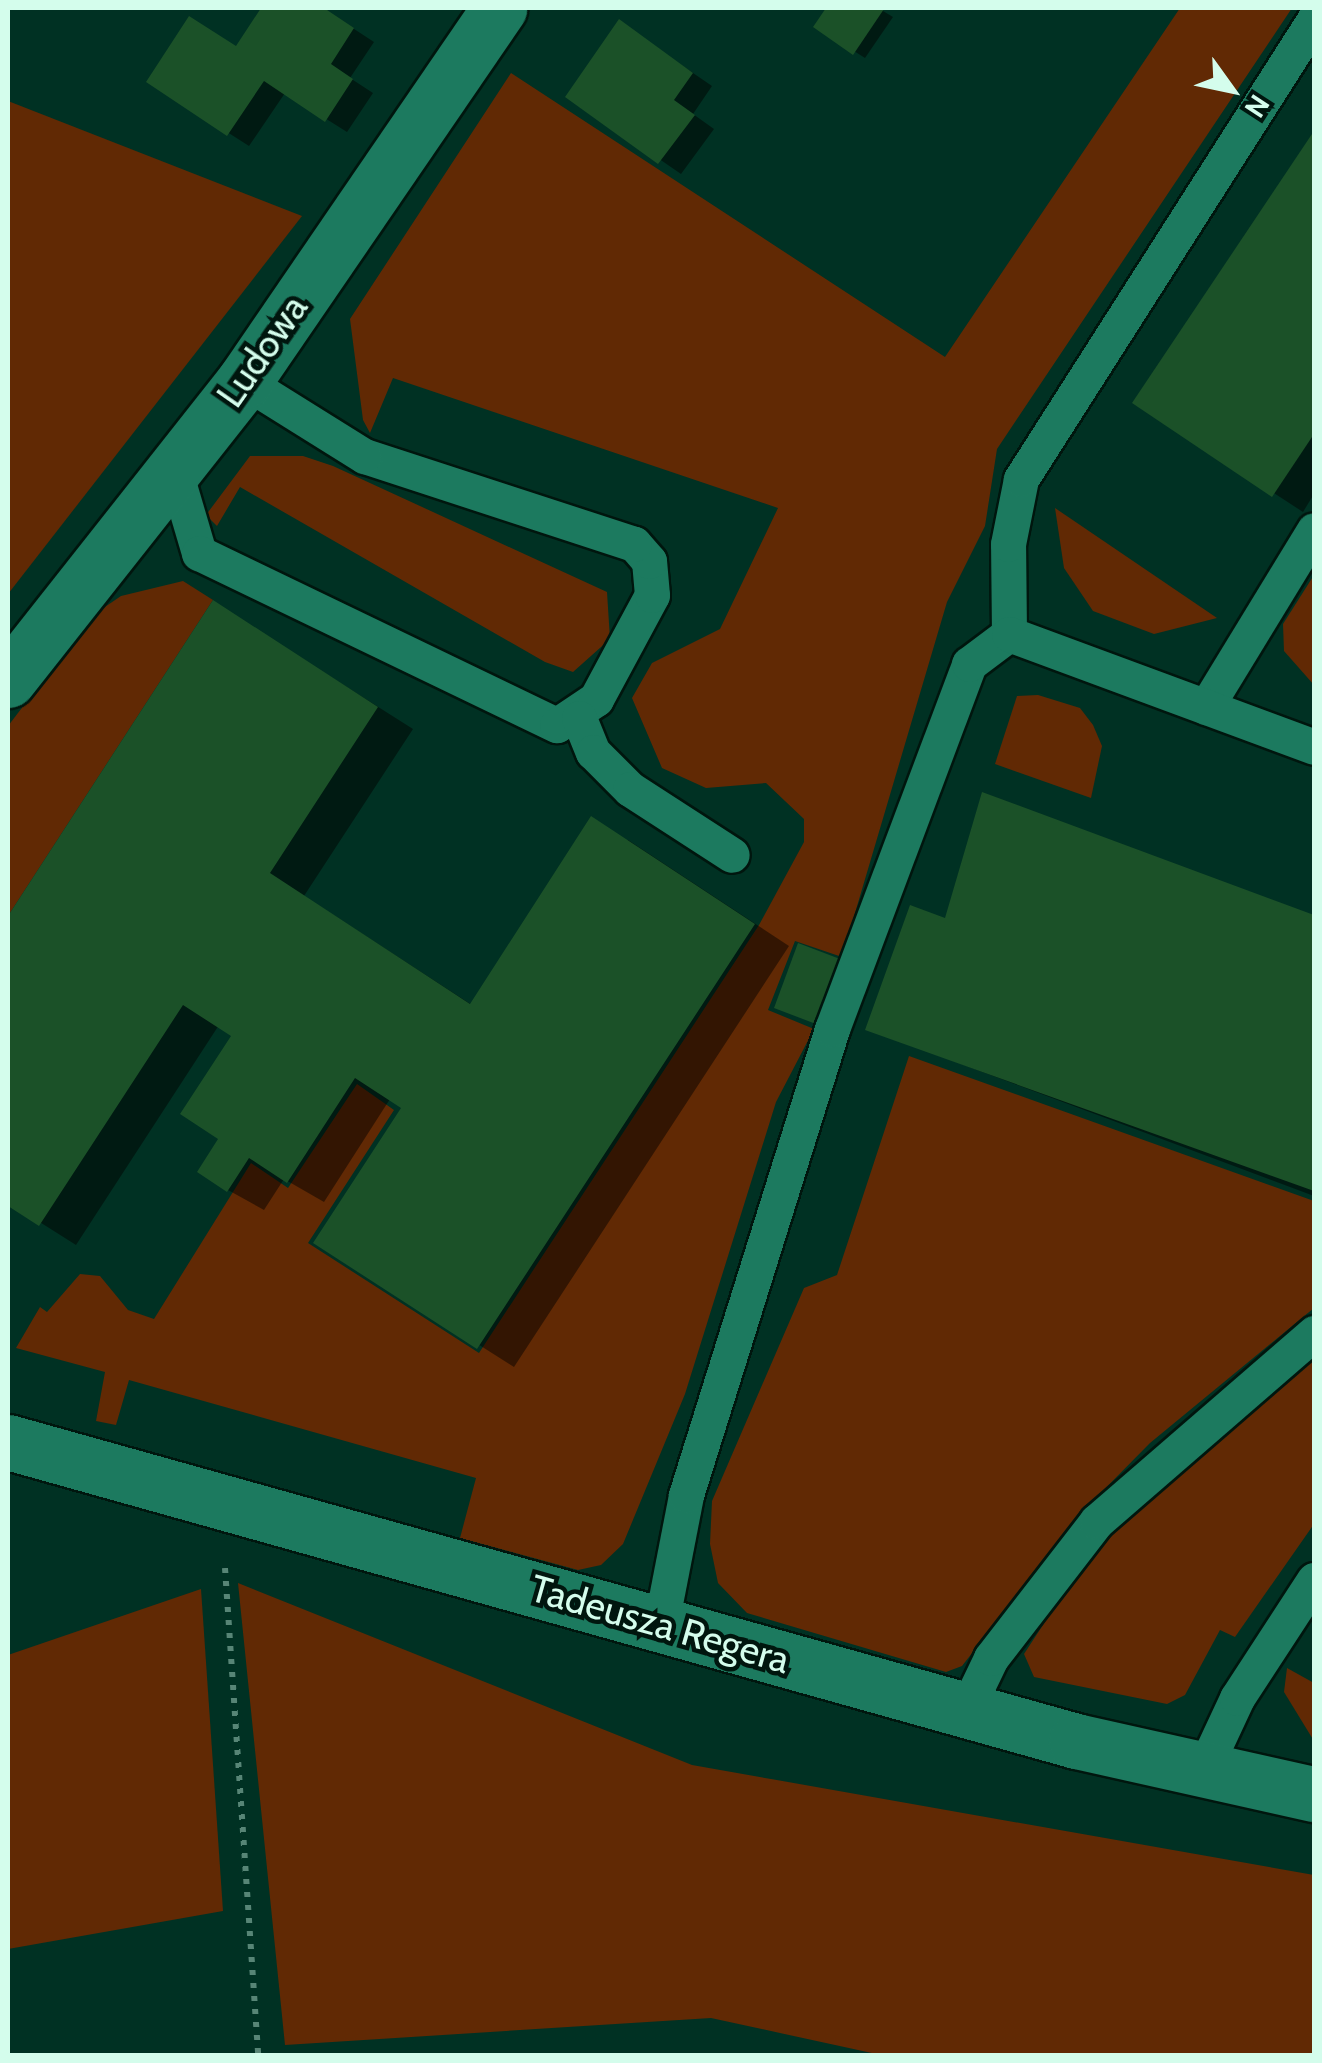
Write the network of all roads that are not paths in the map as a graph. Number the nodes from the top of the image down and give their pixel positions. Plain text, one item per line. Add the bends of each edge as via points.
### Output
1 (499, 8) edge
2 (1314, 20) edge
3 (244, 381) junction
4 (174, 468) junction
5 (1314, 530) edge
6 (1009, 634) junction
7 (8, 680) edge
8 (1206, 707) junction
9 (579, 718) junction
10 (1314, 747) edge
11 (732, 854) dead end
12 (1314, 1333) edge
13 (8, 1442) edge
14 (1314, 1580) edge
15 (660, 1624) junction
16 (966, 1710) junction
17 (1203, 1771) junction
18 (1314, 1794) edge

1 - 3 street, Ludowa
2 - 6 lane via 1022,479 1008,544
3 - 4 street, Ludowa
3 - 9 lane via 364,456 634,544 650,560 652,595
4 - 7 street, Ludowa
4 - 9 lane via 199,554 557,725
5 - 8 lane
6 - 8 lane
6 - 15 lane via 969,664 926,760 686,1495
8 - 10 lane
9 - 11 lane via 593,752 630,789
12 - 16 lane via 1097,1521 991,1658
13 - 15 street, Tadeusza Regera
14 - 17 lane via 1237,1698
15 - 16 street, Tadeusza Regera
16 - 17 street, Tadeusza Regera
17 - 18 street, Tadeusza Regera

